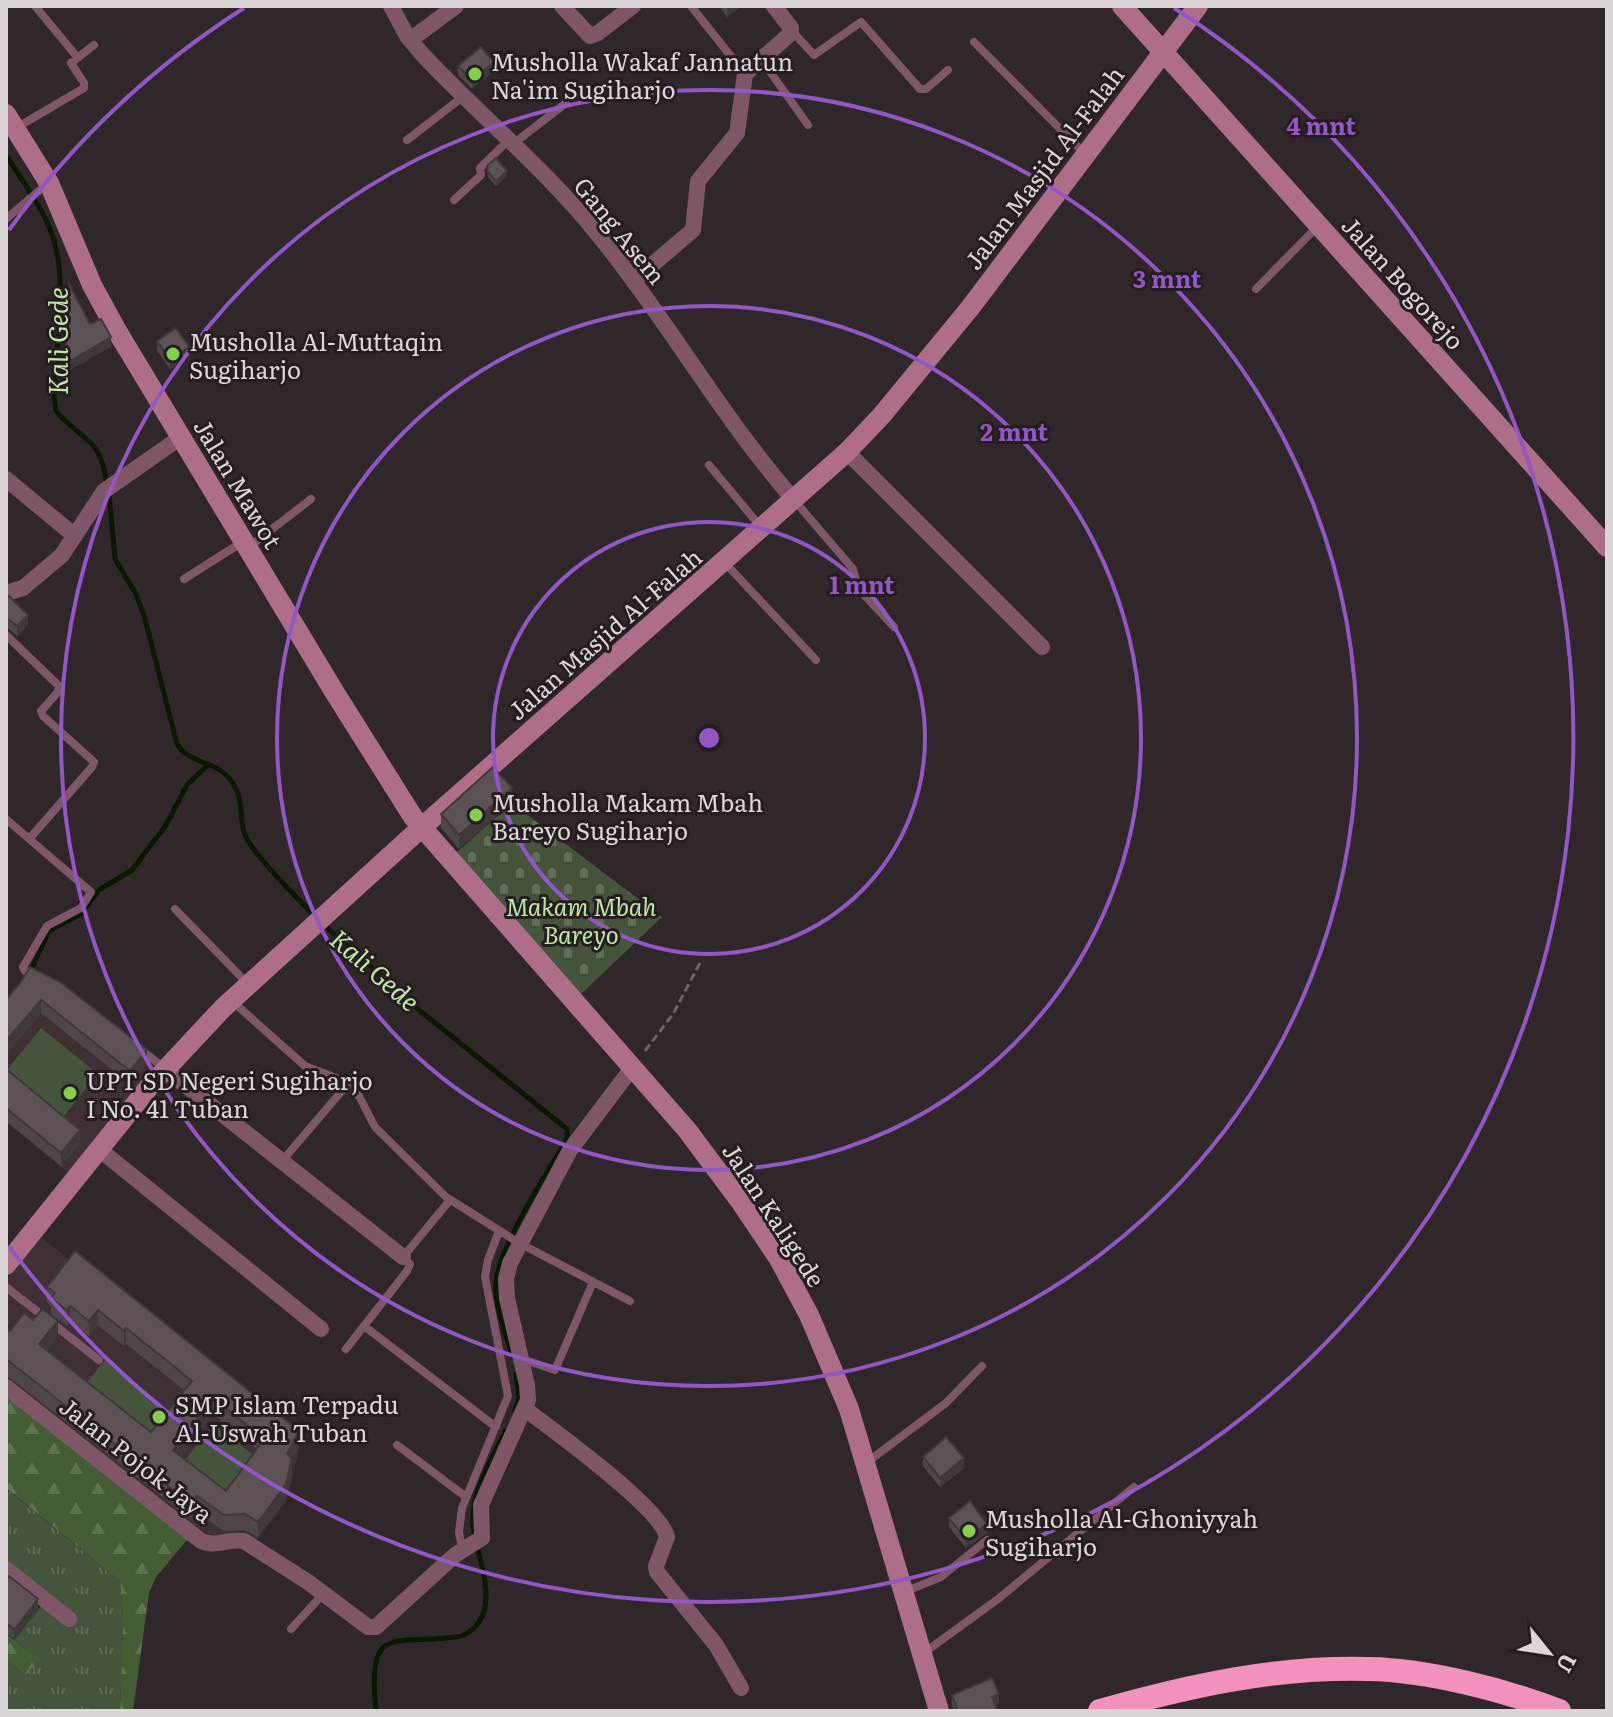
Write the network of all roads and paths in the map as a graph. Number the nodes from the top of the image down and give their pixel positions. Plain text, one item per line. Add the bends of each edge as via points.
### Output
1 (35, 6) edge
2 (391, 6) edge
3 (456, 6) edge
4 (562, 6) edge
5 (633, 6) edge
6 (691, 6) edge
7 (774, 6) edge
8 (1122, 6) edge
9 (1198, 6) edge
10 (791, 30) junction
11 (410, 40) junction
12 (974, 42) dead end
13 (94, 45) dead end
14 (1163, 52) junction
15 (78, 58) junction
16 (761, 59) junction
17 (948, 70) dead end
18 (745, 74) junction
19 (464, 96) junction
20 (566, 103) dead end
21 (11, 121) edge
22 (808, 125) dead end
23 (407, 140) dead end
24 (511, 142) junction
25 (1086, 155) junction
26 (44, 186) junction
27 (454, 200) dead end
28 (6, 219) edge
29 (1319, 226) junction
30 (633, 281) junction
31 (1256, 289) dead end
32 (181, 437) junction
33 (847, 452) junction
34 (709, 465) dead end
35 (6, 479) edge
36 (311, 499) dead end
37 (795, 501) junction
38 (762, 529) junction
39 (75, 536) junction
40 (246, 544) junction
41 (1607, 547) edge
42 (724, 562) junction
43 (184, 579) dead end
44 (6, 593) edge
45 (894, 627) dead end
46 (6, 635) edge
47 (1042, 647) dead end
48 (816, 660) dead end
49 (6, 819) edge
50 (421, 828) junction
51 (30, 838) junction
52 (175, 909) dead end
53 (700, 963) dead end
54 (44, 979) edge
55 (249, 984) junction
56 (232, 1000) junction
57 (129, 1040) edge
58 (632, 1068) junction
59 (165, 1069) junction
60 (347, 1085) junction
61 (99, 1149) junction
62 (282, 1161) junction
63 (450, 1200) junction
64 (510, 1237) junction
65 (403, 1257) junction
66 (6, 1265) edge
67 (593, 1282) junction
68 (6, 1287) edge
69 (630, 1301) dead end
70 (364, 1326) junction
71 (321, 1329) dead end
72 (346, 1349) dead end
73 (522, 1359) junction
74 (99, 1360) dead end
75 (982, 1366) dead end
76 (6, 1387) edge
77 (525, 1409) junction
78 (496, 1427) junction
79 (397, 1445) dead end
80 (866, 1463) junction
81 (1134, 1487) dead end
82 (466, 1497) junction
83 (987, 1540) dead end
84 (469, 1546) junction
85 (8, 1574) edge
86 (904, 1592) junction
87 (324, 1593) junction
88 (69, 1619) dead end
89 (291, 1629) dead end
90 (922, 1654) junction
91 (741, 1688) dead end
92 (939, 1711) edge
93 (1100, 1711) edge
94 (1559, 1711) edge

1 - 15 lane
2 - 11 street, Gang Asem
3 - 11 street
4 - 5 street via 590,36
6 - 18 lane
7 - 10 street
8 - 14 street, Jalan Bogorejo
9 - 14 street, Jalan Masjid Al-Falah
10 - 16 street
10 - 17 lane via 814,55 861,22 922,90
11 - 19 street, Gang Asem
12 - 25 lane
13 - 15 lane
14 - 25 street, Jalan Masjid Al-Falah
14 - 29 street, Jalan Bogorejo
15 - 21 lane via 71,66 84,88
16 - 18 street
16 - 22 lane
18 - 30 street via 737,135 698,181 693,230
19 - 23 lane
19 - 24 street, Gang Asem
20 - 24 lane
21 - 26 street, Jalan Mawot
24 - 27 lane via 479,168 481,175
24 - 30 street, Gang Asem via 579,210
25 - 33 street, Jalan Masjid Al-Falah via 946,338
26 - 28 lane
26 - 32 street, Jalan Mawot via 92,285
29 - 31 lane
29 - 41 street, Jalan Bogorejo
30 - 37 street, Gang Asem via 742,438
32 - 39 street via 108,487
32 - 40 street, Jalan Mawot
33 - 37 street, Jalan Masjid Al-Falah
33 - 47 street
34 - 38 lane
35 - 39 street
36 - 40 lane
37 - 38 street, Jalan Masjid Al-Falah
37 - 45 lane via 853,569 859,590
38 - 42 street, Jalan Masjid Al-Falah
39 - 44 street via 31,582
40 - 43 lane
40 - 50 street, Jalan Mawot
42 - 48 lane
42 - 50 street, Jalan Masjid Al-Falah
46 - 51 lane via 59,686 42,714 94,762
49 - 51 lane
50 - 55 street, Jalan Masjid Al-Falah
50 - 58 street, Jalan Kaligede
51 - 54 lane via 91,892 81,908 45,929 24,964
52 - 55 lane
53 - 58 path via 673,1014
55 - 56 street, Jalan Masjid Al-Falah
56 - 59 street, Jalan Masjid Al-Falah
56 - 60 lane via 310,1069
57 - 59 lane
58 - 64 street
58 - 80 street, Jalan Kaligede via 706,1154 779,1259 821,1343
59 - 61 street, Jalan Masjid Al-Falah
59 - 62 street
60 - 62 lane
60 - 63 lane via 362,1098 377,1129
61 - 66 street, Jalan Masjid Al-Falah
61 - 71 street
62 - 65 street
63 - 64 lane
63 - 65 lane
64 - 67 lane
64 - 73 street via 506,1289
64 - 78 lane via 488,1260 485,1277 508,1388
65 - 70 lane via 409,1269
67 - 69 lane
67 - 73 lane via 555,1370
68 - 74 lane
70 - 72 lane
70 - 78 lane
73 - 77 street via 528,1390
75 - 80 lane via 946,1403
76 - 87 street, Jalan Pojok Jaya via 201,1541 244,1541
77 - 84 street via 481,1505 482,1534
77 - 91 street via 613,1478 661,1524 667,1537 657,1572 716,1645
78 - 82 lane
79 - 82 lane
80 - 86 street, Jalan Kaligede
81 - 90 lane via 973,1619
82 - 84 lane via 459,1527
83 - 86 lane via 941,1577
84 - 87 street, Jalan Pojok Jaya via 374,1628
85 - 88 street
86 - 90 street, Jalan Kaligede
87 - 89 lane
90 - 92 street, Jalan Kaligede
93 - 94 highway via 1204,1685 1346,1669 1428,1676

